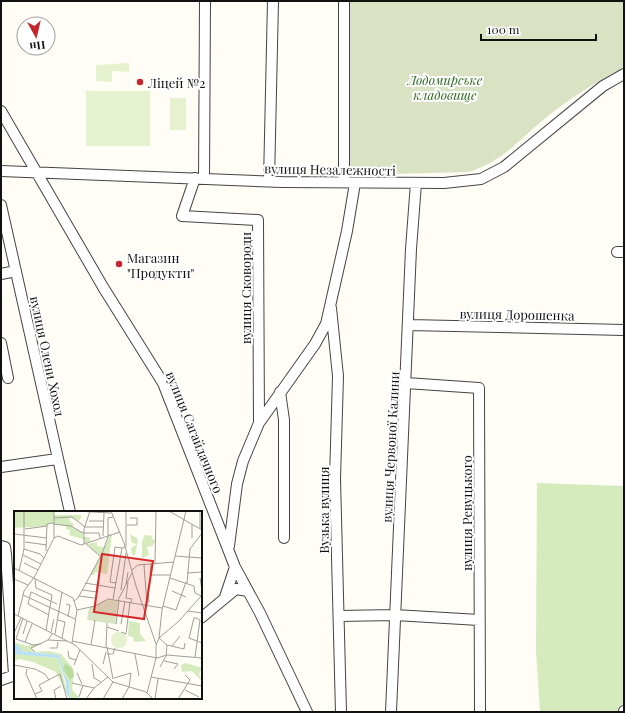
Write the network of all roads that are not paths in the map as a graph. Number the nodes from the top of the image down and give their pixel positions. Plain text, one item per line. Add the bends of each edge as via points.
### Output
1 (205, 1) edge
2 (273, 1) edge
3 (344, 1) edge
4 (624, 74) edge
5 (1, 111) edge
6 (1, 171) edge
7 (36, 173) junction
8 (199, 179) junction
9 (270, 181) junction
10 (344, 182) junction
11 (355, 183) junction
12 (416, 183) junction
13 (1, 207) edge
14 (16, 271) junction
15 (1, 274) edge
16 (331, 308) junction
17 (409, 325) junction
18 (624, 330) edge
19 (1, 343) edge
20 (8, 378) dead end
21 (406, 383) junction
22 (280, 392) junction
23 (259, 423) junction
24 (57, 459) junction
25 (1, 467) edge
26 (70, 511) edge
27 (284, 538) dead end
28 (3, 547) edge
29 (229, 549) junction
30 (235, 567) junction
31 (248, 591) junction
32 (225, 597) junction
33 (395, 614) junction
34 (339, 616) junction
35 (202, 617) edge
36 (479, 620) junction
37 (14, 675) edge
38 (1, 680) edge
39 (307, 712) edge
40 (341, 712) edge
41 (391, 712) edge
42 (480, 712) edge

1 - 8 street
2 - 9 street
3 - 10 street
4 - 12 street, вулиця Незалежності via 603,86 504,168 480,179
5 - 7 street, вулиця Сагайдачного
6 - 7 street, вулиця Незалежності
7 - 8 street, вулиця Незалежності
7 - 29 street, вулиця Сагайдачного via 163,383
8 - 9 street, вулиця Незалежності
8 - 23 street, вулиця Сковороди via 182,216 258,220
9 - 10 street, вулиця Незалежності
10 - 11 street, вулиця Незалежності
11 - 12 street, вулиця Незалежності
11 - 16 street
12 - 17 street, вулиця Червоної Калини
13 - 14 street, вулиця Олени Хохол
14 - 15 street
14 - 24 street, вулиця Олени Хохол
16 - 22 street via 316,344
16 - 34 street, Вузька вулиця via 338,376 335,479
17 - 18 street, вулиця Дорошенка
17 - 21 street, вулиця Червоної Калини
19 - 20 street
21 - 33 street, вулиця Червоної Калини
21 - 36 street, вулиця Ревуцького via 479,388
22 - 23 street
22 - 27 street via 284,420
23 - 29 street via 243,461 237,484
24 - 25 street
24 - 26 street, вулиця Олени Хохол
28 - 37 street
29 - 30 street, вулиця Сагайдачного
30 - 31 street, вулиця Сагайдачного
30 - 32 street
31 - 32 street via 236,589
31 - 39 street, вулиця Сагайдачного
32 - 35 street
33 - 34 street
33 - 36 street
33 - 41 street, вулиця Червоної Калини
34 - 40 street, Вузька вулиця
36 - 42 street, вулиця Ревуцького
37 - 38 street

